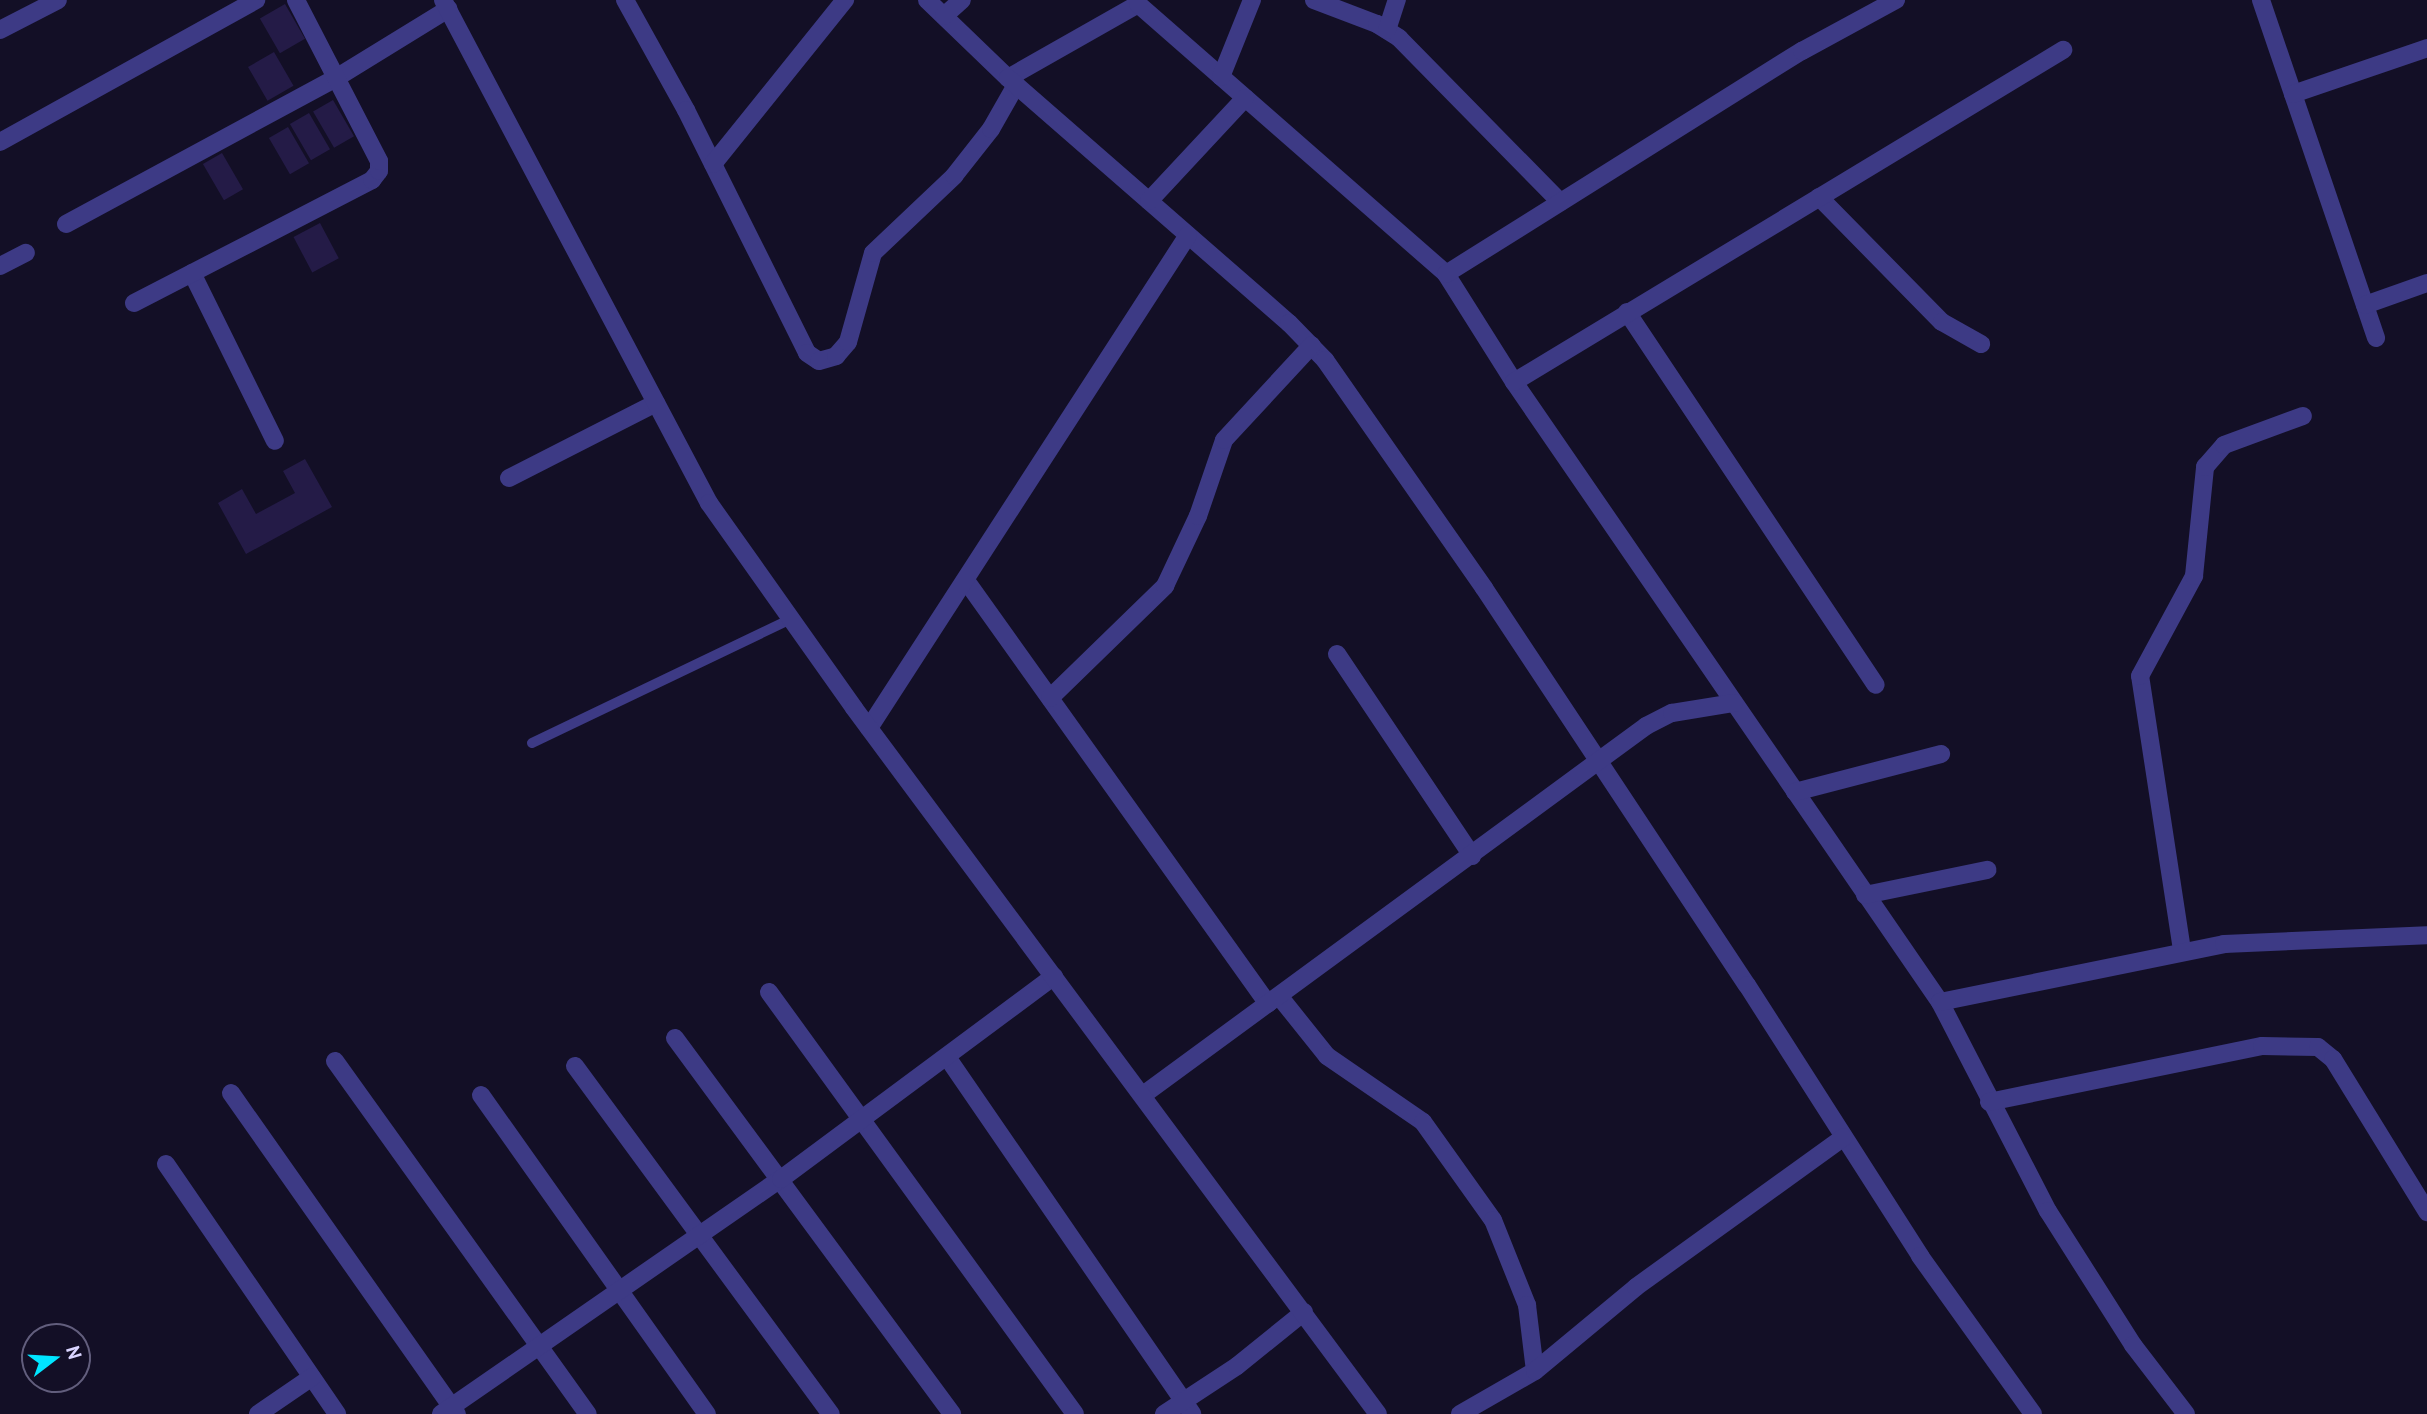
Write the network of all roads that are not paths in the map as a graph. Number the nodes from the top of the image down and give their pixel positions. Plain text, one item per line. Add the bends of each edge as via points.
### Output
1 (58, 0) edge
2 (256, 0) edge
3 (296, 0) edge
4 (625, 0) edge
5 (845, 0) edge
6 (927, 0) edge
7 (962, 0) edge
8 (1252, 0) edge
9 (1314, 0) edge
10 (1397, 0) edge
11 (1896, 0) edge
12 (2261, 0) edge
13 (445, 4) edge
14 (1119, 8) edge
15 (944, 16) junction
16 (0, 30) edge
17 (1387, 30) junction
18 (2427, 48) edge
19 (2063, 50) dead end
20 (1221, 77) junction
21 (336, 78) junction
22 (1012, 81) junction
23 (2293, 94) junction
24 (1245, 98) junction
25 (0, 142) edge
26 (713, 164) junction
27 (1819, 197) junction
28 (1149, 201) junction
29 (1560, 202) junction
30 (66, 223) dead end
31 (1188, 235) junction
32 (26, 253) dead end
33 (0, 266) edge
34 (192, 273) junction
35 (1446, 274) junction
36 (2427, 283) edge
37 (134, 303) dead end
38 (2365, 305) junction
39 (1627, 312) junction
40 (2376, 338) dead end
41 (1982, 344) dead end
42 (1312, 345) junction
43 (1514, 382) junction
44 (656, 403) junction
45 (2303, 416) dead end
46 (275, 441) dead end
47 (509, 478) dead end
48 (967, 582) junction
49 (791, 620) junction
50 (1337, 654) dead end
51 (1876, 685) dead end
52 (1050, 698) junction
53 (1734, 703) junction
54 (869, 728) junction
55 (533, 743) dead end
56 (1941, 754) dead end
57 (1600, 762) junction
58 (1795, 792) junction
59 (1472, 856) junction
60 (1987, 870) dead end
61 (1865, 895) junction
62 (2427, 935) edge
63 (2182, 950) junction
64 (1054, 976) junction
65 (769, 992) dead end
66 (1273, 1000) junction
67 (1940, 1002) junction
68 (675, 1038) dead end
69 (947, 1057) junction
70 (335, 1061) dead end
71 (575, 1066) dead end
72 (231, 1093) dead end
73 (481, 1095) dead end
74 (1143, 1095) junction
75 (1989, 1102) junction
76 (862, 1120) junction
77 (1844, 1137) junction
78 (166, 1164) dead end
79 (781, 1179) junction
80 (2427, 1212) edge
81 (699, 1236) junction
82 (618, 1292) junction
83 (1304, 1312) junction
84 (539, 1346) junction
85 (1535, 1371) junction
86 (312, 1377) junction
87 (1188, 1408) edge
88 (450, 1411) edge
89 (258, 1414) edge
90 (337, 1414) edge
91 (588, 1414) edge
92 (707, 1414) edge
93 (831, 1414) edge
94 (951, 1414) edge
95 (1075, 1414) edge
96 (1164, 1414) edge
97 (1378, 1414) edge
98 (1460, 1414) edge
99 (2033, 1414) edge
100 (2186, 1414) edge

1 - 16 street
2 - 25 street
3 - 21 street
4 - 26 street
5 - 26 street
6 - 15 street
7 - 15 street
8 - 20 street
9 - 17 street
10 - 17 street
11 - 29 street via 1802,51
12 - 23 street
13 - 21 street
13 - 44 street
14 - 20 street via 1138,4
14 - 22 street
15 - 22 street
17 - 29 street
18 - 23 street
19 - 27 street
20 - 24 street
21 - 30 street
21 - 34 street via 379,161 372,180
22 - 26 street via 991,128 954,176 873,253 848,342 828,360 807,352
22 - 28 street
23 - 38 street
24 - 28 street
24 - 35 street
27 - 39 street
27 - 41 street via 1942,322
28 - 31 street
29 - 35 street
31 - 42 street
31 - 48 street
32 - 33 street
34 - 37 street
34 - 46 street
35 - 43 street
36 - 38 street
38 - 40 street
39 - 43 street
39 - 51 street
42 - 52 street via 1224,440 1198,516 1165,586
42 - 57 street via 1476,576
43 - 53 street
44 - 47 street
44 - 49 street via 709,503
45 - 63 street via 2230,443 2205,467 2194,576 2173,621 2141,669 2139,684
48 - 52 street
48 - 54 street
49 - 54 street
49 - 55 lane
50 - 59 street
52 - 66 street
53 - 57 street via 1660,717
53 - 58 street
54 - 64 street
56 - 58 street
57 - 59 street
57 - 77 street
58 - 61 street
59 - 66 street
60 - 61 street
61 - 67 street
62 - 63 street
63 - 67 street
64 - 69 street
64 - 74 street
65 - 76 street
66 - 74 street
66 - 85 street via 1327,1056 1388,1093 1423,1122 1486,1210 1527,1305
67 - 75 street
68 - 79 street
69 - 76 street
69 - 87 street
70 - 84 street
71 - 81 street
72 - 88 street
73 - 82 street
74 - 83 street
75 - 80 street via 2262,1046 2318,1048 2333,1059
75 - 100 street via 2090,1281
76 - 79 street
76 - 95 street
77 - 85 street via 1636,1287
77 - 99 street via 1920,1256
78 - 86 street
79 - 81 street
79 - 94 street
81 - 82 street
81 - 93 street
82 - 84 street
82 - 92 street
83 - 87 street
83 - 97 street
84 - 88 street
84 - 91 street
85 - 98 street
86 - 89 street
86 - 90 street
87 - 96 street

